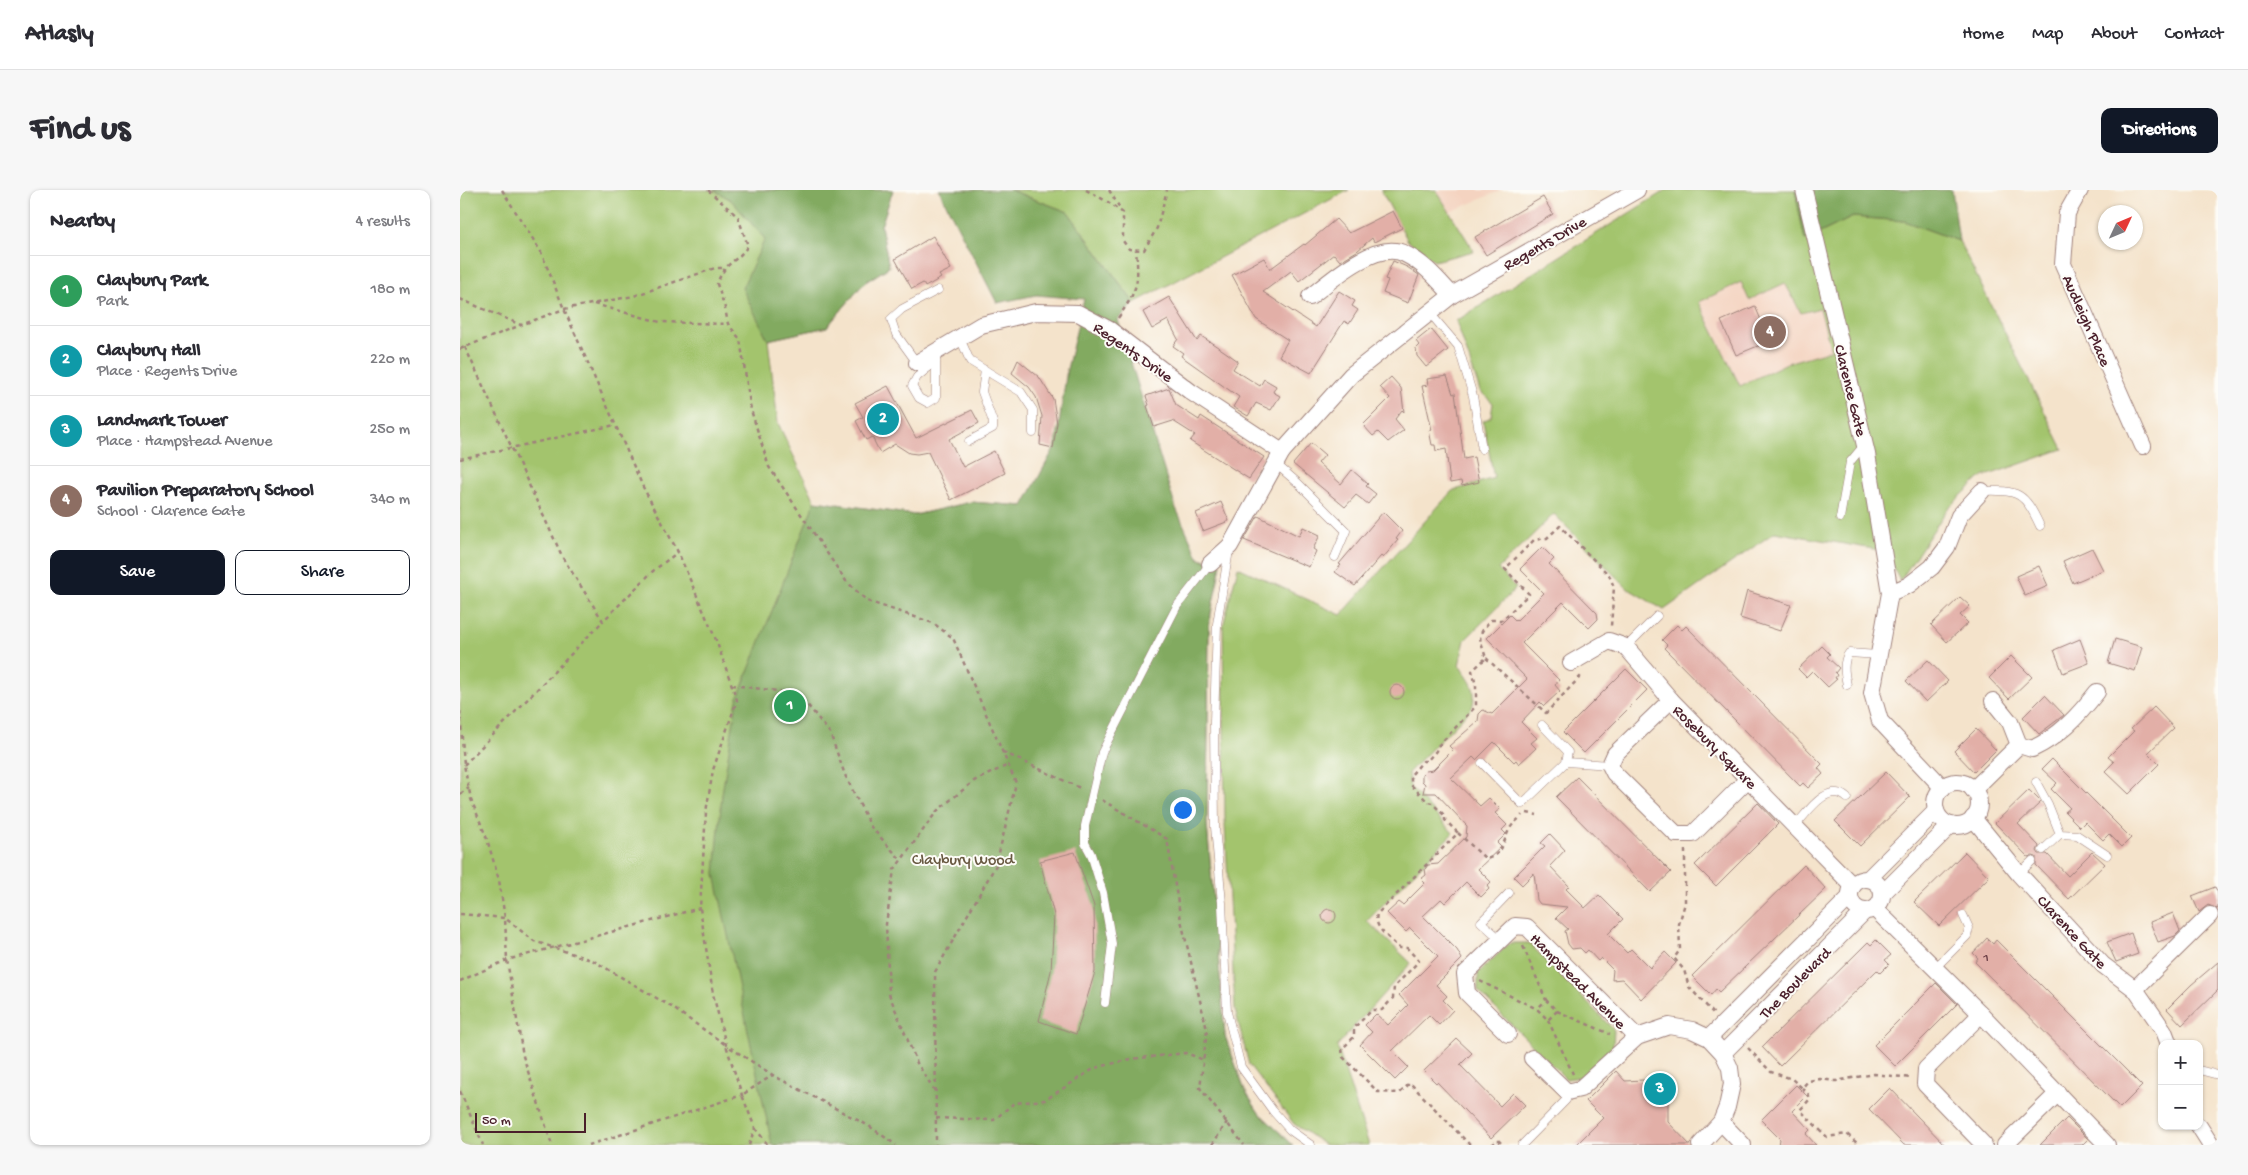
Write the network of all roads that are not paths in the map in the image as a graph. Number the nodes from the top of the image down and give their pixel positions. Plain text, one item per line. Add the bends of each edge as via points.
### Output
1 (1637, 190) edge
2 (1804, 190) edge
3 (2080, 190) edge
4 (938, 290) dead end
5 (1452, 295) junction
6 (1310, 297) dead end
7 (1430, 312) junction
8 (960, 338) junction
9 (936, 357) junction
10 (917, 363) joint
11 (985, 370) junction
12 (1033, 432) dead end
13 (968, 441) dead end
14 (1865, 444) junction
15 (2143, 446) dead end
16 (1482, 449) dead end
17 (1279, 458) junction
18 (1982, 491) joint
19 (1840, 518) dead end
20 (2040, 526) dead end
21 (1230, 546) junction
22 (1336, 557) dead end
23 (1210, 564) joint
24 (1890, 593) junction
25 (1657, 616) dead end
26 (1626, 647) junction
27 (1878, 655) junction
28 (1571, 663) road end
29 (1847, 685) dead end
30 (2097, 692) dead end
31 (1671, 700) junction
32 (1993, 701) dead end
33 (1542, 725) dead end
34 (2019, 745) junction
35 (1566, 762) junction
36 (1482, 763) dead end
37 (1610, 765) junction
38 (1748, 779) junction
39 (2036, 782) dead end
40 (1943, 788) junction
41 (1973, 790) junction
42 (1847, 798) dead end
43 (1936, 811) junction
44 (1973, 818) junction
45 (1951, 825) junction
46 (1795, 826) junction
47 (2060, 834) junction
48 (2043, 850) dead end
49 (2107, 855) dead end
50 (2032, 861) dead end
51 (2019, 874) junction
52 (1868, 879) junction
53 (1851, 892) junction
54 (1510, 893) dead end
55 (1882, 894) junction
56 (1870, 910) junction
57 (1963, 916) dead end
58 (2210, 916) dead end
59 (1500, 939) junction
60 (1935, 968) junction
61 (2135, 989) junction
62 (1105, 1003) dead end
63 (1981, 1014) junction
64 (1508, 1034) dead end
65 (1709, 1038) junction
66 (1634, 1040) junction
67 (2167, 1040) edge
68 (1723, 1053) junction
69 (1532, 1058) dead end
70 (2203, 1071) edge
71 (2218, 1075) edge
72 (1574, 1090) junction
73 (2058, 1093) junction
74 (1721, 1122) junction
75 (2202, 1130) edge
76 (1311, 1145) edge
77 (1522, 1145) edge
78 (1700, 1145) edge
79 (1744, 1145) edge
80 (1984, 1145) edge
81 (2005, 1145) edge
82 (2107, 1145) edge
83 (2211, 1145) edge

1 - 5 street, Regents Drive
2 - 14 street, Clarence Gate
3 - 15 street, Audleigh Place via 2067,213 2063,264
4 - 10 lane via 902,309 891,319 896,334
5 - 6 street via 1428,269 1404,252 1381,251 1340,272
5 - 7 street, Regents Drive
7 - 16 lane via 1458,346 1473,396
7 - 17 street, Regents Drive via 1351,375
8 - 9 street, Regents Drive
8 - 11 lane via 970,361
8 - 17 street, Regents Drive via 981,325 1036,312 1078,313 1110,330
9 - 9 lane via 936,398 928,403 919,398 912,386
9 - 10 street, Regents Drive
11 - 12 lane via 1021,392 1033,410
11 - 13 lane via 982,392 993,428
14 - 19 lane via 1850,462
14 - 24 street, Clarence Gate
17 - 21 street, Regents Drive
17 - 22 lane via 1298,483 1346,531
18 - 20 lane via 2008,490 2023,497
18 - 24 street via 1959,516 1947,547 1932,567 1909,585
21 - 23 street, Regents Drive
21 - 76 lane via 1217,624 1214,722 1215,827 1227,1012 1241,1068 1290,1130
23 - 62 lane via 1177,606 1102,752 1085,826 1085,843 1103,892 1112,944
24 - 27 street, Clarence Gate
25 - 26 lane
26 - 28 street via 1609,641
26 - 31 street, Rosebury Square
27 - 29 lane via 1849,653 1846,657
27 - 40 street, Clarence Gate via 1872,693 1880,721
30 - 34 street via 2076,718 2050,741 2032,749
31 - 37 street via 1615,754
31 - 38 street, Rosebury Square
32 - 34 street via 2010,722
33 - 35 lane via 1568,752
34 - 41 street
35 - 36 lane via 1522,804
35 - 37 lane
37 - 38 street via 1614,773 1676,834 1684,836 1693,834
38 - 46 street, Rosebury Square
39 - 47 lane
40 - 41 street via 1959,783
40 - 43 street via 1936,796
41 - 44 street via 1978,807
42 - 46 lane via 1836,792 1826,794
43 - 45 street via 1943,822
43 - 52 street
44 - 45 street via 1964,825
44 - 51 street, Clarence Gate
45 - 55 street
46 - 53 street, Rosebury Square
47 - 48 lane
47 - 49 lane via 2077,835
50 - 51 lane
51 - 61 street, Clarence Gate via 2103,966
52 - 53 street via 1859,880
52 - 55 street via 1876,882
53 - 56 street via 1855,908
53 - 65 street, The Boulevard
54 - 59 lane via 1482,922
55 - 56 street via 1881,902
56 - 60 street
56 - 68 street, The Boulevard
57 - 60 lane via 1969,928 1967,936
58 - 61 street
59 - 64 street, Hampstead Avenue via 1465,974 1468,993
59 - 66 street, Hampstead Avenue via 1515,926 1527,928
60 - 63 street
61 - 67 street, Clarence Gate
63 - 73 street
63 - 80 street via 1926,1069 1925,1084
65 - 66 street via 1692,1030 1668,1026
65 - 68 street
66 - 72 street
68 - 74 street via 1730,1068 1732,1084
69 - 72 street
70 - 71 lane
72 - 77 lane
73 - 81 street
73 - 82 street
74 - 78 street
74 - 79 street
75 - 83 street

